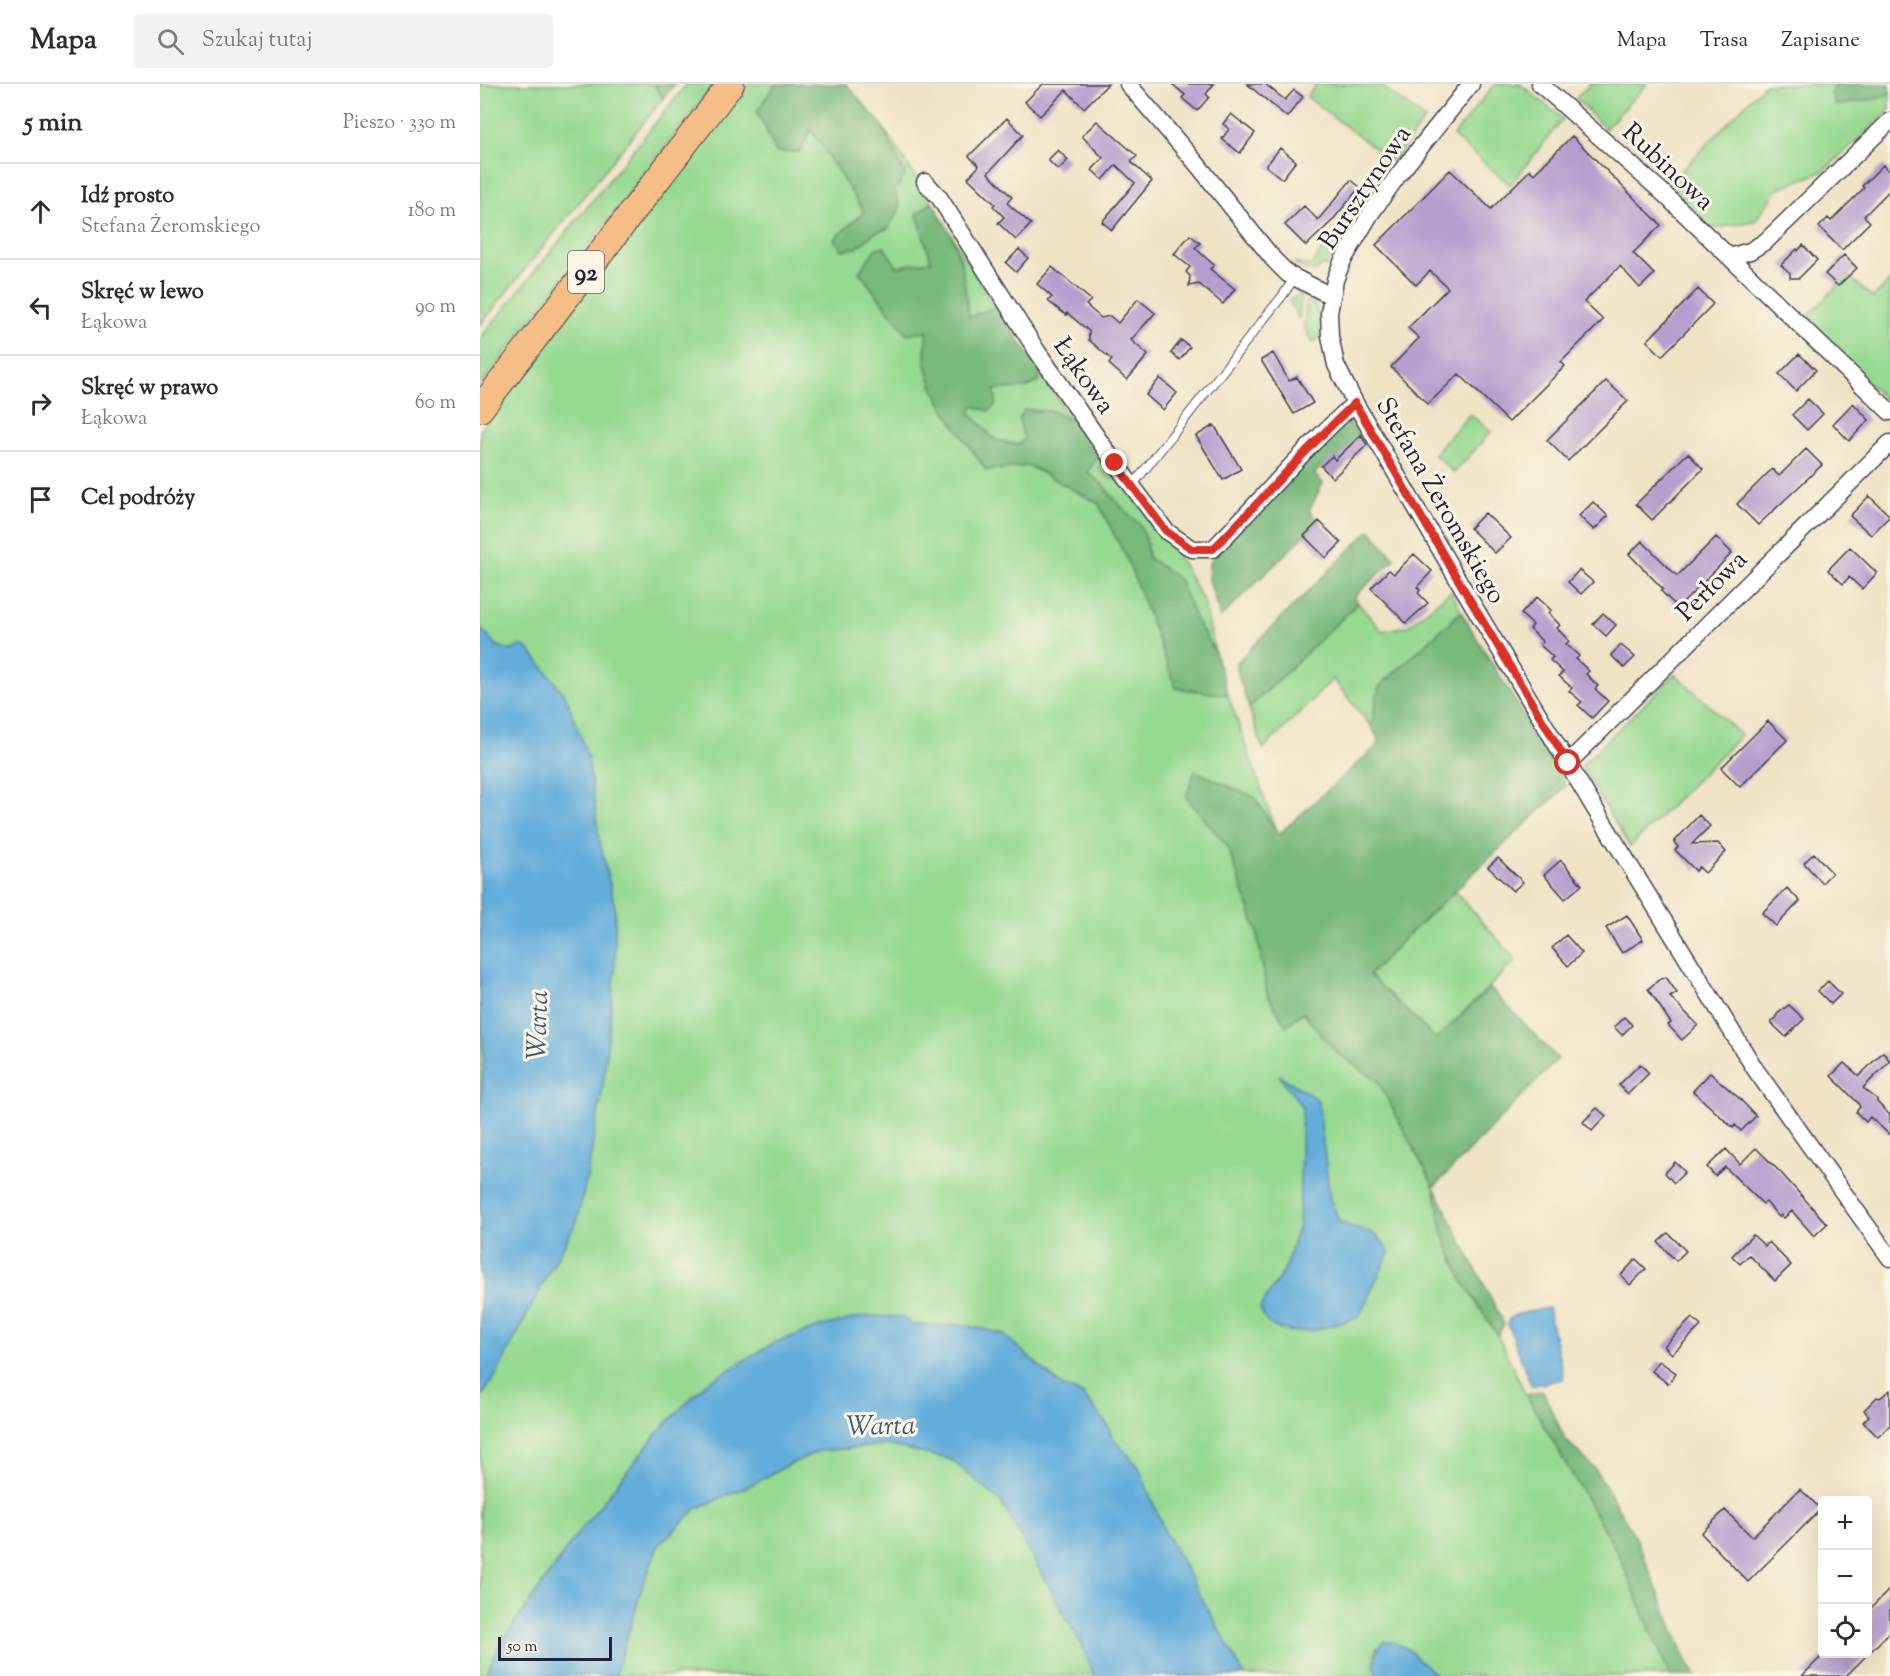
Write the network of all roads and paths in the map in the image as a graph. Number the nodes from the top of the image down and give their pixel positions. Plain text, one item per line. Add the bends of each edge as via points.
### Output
1 (731, 84) edge
2 (1128, 84) edge
3 (1471, 84) edge
4 (1540, 84) edge
5 (1890, 121) edge
6 (925, 182) dead end
7 (1729, 257) junction
8 (1295, 277) junction
9 (1331, 296) junction
10 (1355, 403) junction
11 (480, 409) edge
12 (1890, 412) edge
13 (1890, 442) edge
14 (1132, 486) junction
15 (1568, 763) junction
16 (1890, 1258) edge

1 - 11 main road, 92
2 - 8 street via 1274,260
3 - 9 street, Bursztynowa via 1371,213 1342,262
4 - 7 street, Rubinowa
5 - 7 street via 1766,241
6 - 14 street, Łąkowa via 939,197 1037,351
7 - 12 street, Rubinowa
8 - 9 street
8 - 14 lane
9 - 10 street, Stefana Żeromskiego via 1332,349
10 - 14 street, Łąkowa via 1213,549 1192,549 1166,531
10 - 15 street, Stefana Żeromskiego
13 - 15 street, Perłowa
15 - 16 street, Stefana Żeromskiego via 1755,1069

